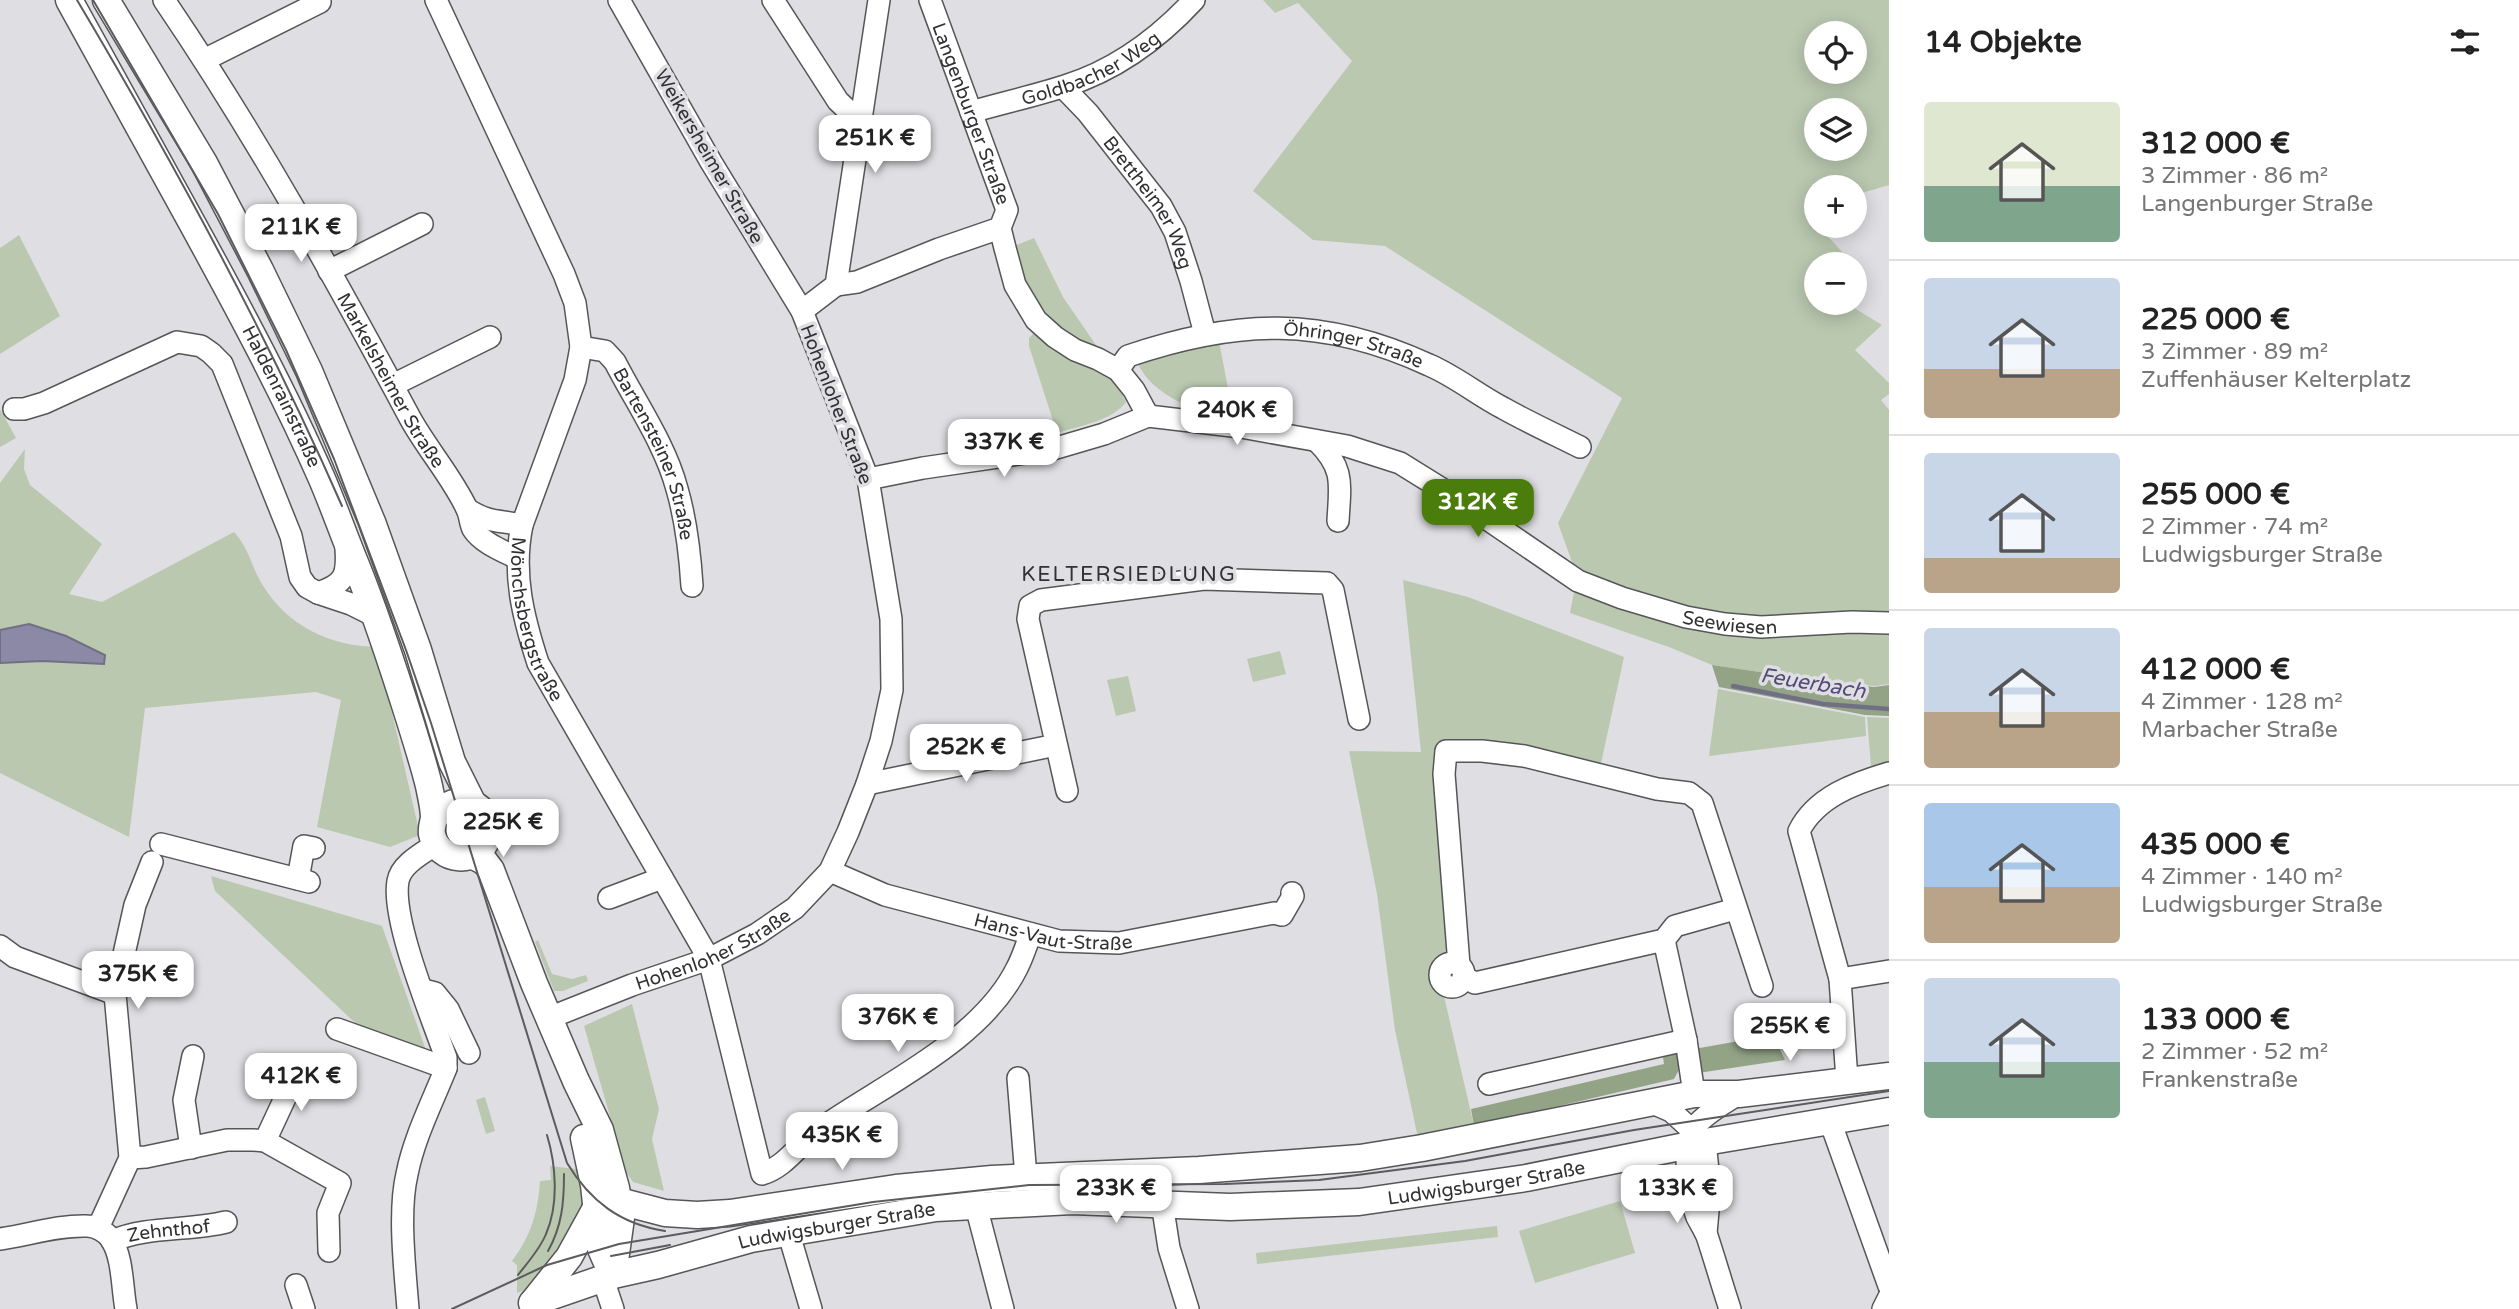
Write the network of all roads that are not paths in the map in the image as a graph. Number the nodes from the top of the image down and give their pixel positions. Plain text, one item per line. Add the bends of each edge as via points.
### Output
1 (69, 0) edge
2 (106, 0) edge
3 (164, 0) edge
4 (436, 0) edge
5 (619, 0) edge
6 (773, 0) edge
7 (879, 0) edge
8 (930, 0) edge
9 (1194, 0) edge
10 (320, 2) dead end
11 (205, 60) junction
12 (1063, 87) junction
13 (971, 112) junction
14 (862, 124) junction
15 (422, 224) dead end
16 (1000, 228) junction
17 (329, 271) junction
18 (836, 285) junction
19 (802, 311) junction
20 (1205, 334) junction
21 (490, 337) dead end
22 (581, 347) junction
23 (1118, 370) junction
24 (393, 385) junction
25 (15, 409) dead end
26 (1148, 416) junction
27 (1317, 441) junction
28 (1580, 447) dead end
29 (868, 479) junction
30 (467, 509) junction
31 (1338, 521) dead end
32 (522, 525) junction
33 (346, 540) junction
34 (517, 558) junction
35 (692, 586) dead end
36 (318, 593) junction
37 (377, 617) junction
38 (1889, 623) edge
39 (1359, 719) dead end
40 (1056, 745) junction
41 (1889, 773) edge
42 (867, 784) junction
43 (1067, 790) dead end
44 (473, 804) junction
45 (488, 831) junction
46 (435, 832) junction
47 (314, 848) dead end
48 (472, 855) junction
49 (830, 871) junction
50 (663, 878) junction
51 (1292, 894) dead end
52 (609, 898) dead end
53 (1735, 909) junction
54 (1031, 933) junction
55 (1664, 940) junction
56 (521, 945) junction
57 (0, 946) edge
58 (709, 959) junction
59 (1889, 971) edge
60 (1840, 979) junction
61 (1762, 986) dead end
62 (423, 990) junction
63 (115, 994) junction
64 (549, 1018) junction
65 (337, 1029) dead end
66 (1686, 1040) junction
67 (469, 1053) dead end
68 (193, 1056) dead end
69 (299, 1068) dead end
70 (446, 1068) junction
71 (1889, 1076) edge
72 (1017, 1078) dead end
73 (1847, 1080) junction
74 (1489, 1084) dead end
75 (1694, 1094) junction
76 (1739, 1094) junction
77 (1648, 1101) junction
78 (1889, 1111) edge
79 (1830, 1121) junction
80 (855, 1132) dead end
81 (1696, 1139) junction
82 (265, 1141) junction
83 (798, 1147) junction
84 (191, 1148) junction
85 (130, 1158) junction
86 (1162, 1172) junction
87 (1026, 1177) junction
88 (1162, 1203) junction
89 (607, 1204) junction
90 (976, 1206) junction
91 (226, 1222) dead end
92 (788, 1231) junction
93 (105, 1235) junction
94 (0, 1239) edge
95 (329, 1251) dead end
96 (608, 1277) junction
97 (296, 1284) dead end
98 (1889, 1286) edge
99 (1889, 1297) edge
100 (527, 1306) edge
101 (408, 1307) edge
102 (126, 1309) edge
103 (304, 1309) edge
104 (613, 1309) edge
105 (811, 1309) edge
106 (1003, 1309) edge
107 (1188, 1309) edge
108 (1730, 1309) edge
109 (1883, 1309) edge

1 - 33 main road, Haldenrainstraße via 229,290 322,479
2 - 44 main road, Haldenrainstraße via 204,163 309,371 372,522 452,761
3 - 11 street, Markelsheimer Straße
4 - 22 street, Mönchsbergstraße via 564,274 575,303
5 - 19 street, Weikersheimer Straße
6 - 14 street via 838,101
7 - 14 street
8 - 13 street, Langenburger Straße
9 - 12 street, Goldbacher Weg via 1136,52
10 - 11 street
11 - 17 street, Markelsheimer Straße
12 - 13 street, Goldbacher Weg
12 - 20 street, Brettheimer Weg via 1161,206 1175,232
13 - 16 street, Langenburger Straße via 1007,210
14 - 18 street
15 - 17 street
16 - 18 street via 858,282
16 - 23 street, Langenburger Straße via 1015,285 1036,320 1075,350
17 - 24 street, Markelsheimer Straße
18 - 19 street, Hohenloher Straße
19 - 29 street, Hohenloher Straße
20 - 23 street, Öhringer Straße via 1128,356
20 - 28 street, Öhringer Straße via 1259,327 1371,341 1432,366
21 - 24 street
22 - 32 street, Mönchsbergstraße via 575,380
22 - 35 street, Bartensteiner Straße via 605,351 615,362 665,457 684,520
23 - 26 street, Langenburger Straße
24 - 30 street, Markelsheimer Straße
25 - 36 street via 44,403 177,342 201,346 222,365 291,536 300,577
26 - 27 street
26 - 29 street via 1032,454
27 - 31 street via 1341,480
27 - 38 street, Seewiesen via 1400,463 1578,581 1622,598 1726,624
29 - 42 street, Hohenloher Straße via 891,619 892,690
30 - 32 street via 482,519
30 - 34 street, Markelsheimer Straße via 481,536
32 - 34 street, Mönchsbergstraße
33 - 36 street via 347,570 339,584
33 - 37 main road, Haldenrainstraße
34 - 50 street, Mönchsbergstraße via 523,615 537,663
36 - 37 street
37 - 46 main road, Haldenrainstraße via 425,774
39 - 40 street via 1333,590 1327,583 1205,579 1041,600 1030,606 1028,619
40 - 42 street
40 - 43 street
41 - 60 street via 1850,785 1830,797 1804,820 1799,831
42 - 49 street, Hohenloher Straße
44 - 45 main road, Haldenrainstraße via 485,815
44 - 46 main road via 447,804 439,810
45 - 48 main road via 484,845
45 - 56 main road, Haldenrainstraße via 513,874
46 - 48 main road via 441,850 456,858
46 - 62 street via 398,880 398,907
47 - 63 street via 304,846 304,881 156,853 135,905
48 - 56 main road via 491,870
49 - 54 street, Hans-Vaut-Straße via 885,895
49 - 58 street, Hohenloher Straße via 795,908
50 - 52 street
50 - 58 street, Mönchsbergstraße
51 - 54 street, Hans-Vaut-Straße via 1282,915 1119,943 1059,941
53 - 55 street via 1675,926
53 - 55 street via 1702,803 1689,793 1524,756 1446,751 1444,774 1461,971 1475,983
53 - 61 street
54 - 83 street via 1017,970 995,1001 954,1043
55 - 66 street
56 - 64 main road
57 - 63 street via 24,961
58 - 64 street, Hohenloher Straße
58 - 83 street, Mönchsbergstraße via 747,1148 762,1174 776,1170
59 - 60 street
60 - 73 street
62 - 67 street via 435,993 448,1009
62 - 70 street
63 - 85 street
64 - 89 main road via 576,1081 594,1185
65 - 70 street
66 - 74 street
66 - 75 street
68 - 84 street via 184,1100
69 - 82 street
70 - 101 street via 406,1177
71 - 73 main road, Ludwigsburger Straße
72 - 87 street
73 - 76 main road, Ludwigsburger Straße
75 - 76 main road, Ludwigsburger Straße
75 - 77 main road, Ludwigsburger Straße
76 - 81 street
77 - 81 street via 1671,1111
77 - 86 main road, Ludwigsburger Straße via 1378,1156
78 - 79 main road, Ludwigsburger Straße
79 - 81 main road, Ludwigsburger Straße
79 - 98 street
80 - 83 street
81 - 88 main road, Ludwigsburger Straße via 1526,1178 1359,1202 1277,1207
81 - 108 street via 1710,1189 1706,1233
82 - 84 street via 227,1140
82 - 95 street via 340,1183 328,1213
84 - 85 street
85 - 93 street
86 - 87 main road, Ludwigsburger Straße
86 - 88 main road
87 - 89 main road, Ludwigsburger Straße via 896,1188 730,1213 665,1213
88 - 90 main road, Ludwigsburger Straße via 1072,1200
88 - 107 street via 1168,1248
89 - 96 main road via 601,1249
89 - 100 main road
90 - 92 main road, Ludwigsburger Straße
90 - 106 street
91 - 93 street, Zehnthof via 203,1228
92 - 96 main road, Ludwigsburger Straße
92 - 105 street
93 - 94 street, Zehnthof via 89,1226
93 - 102 street via 119,1262
96 - 100 main road, Ludwigsburger Straße
96 - 104 street
97 - 103 street
99 - 109 street

